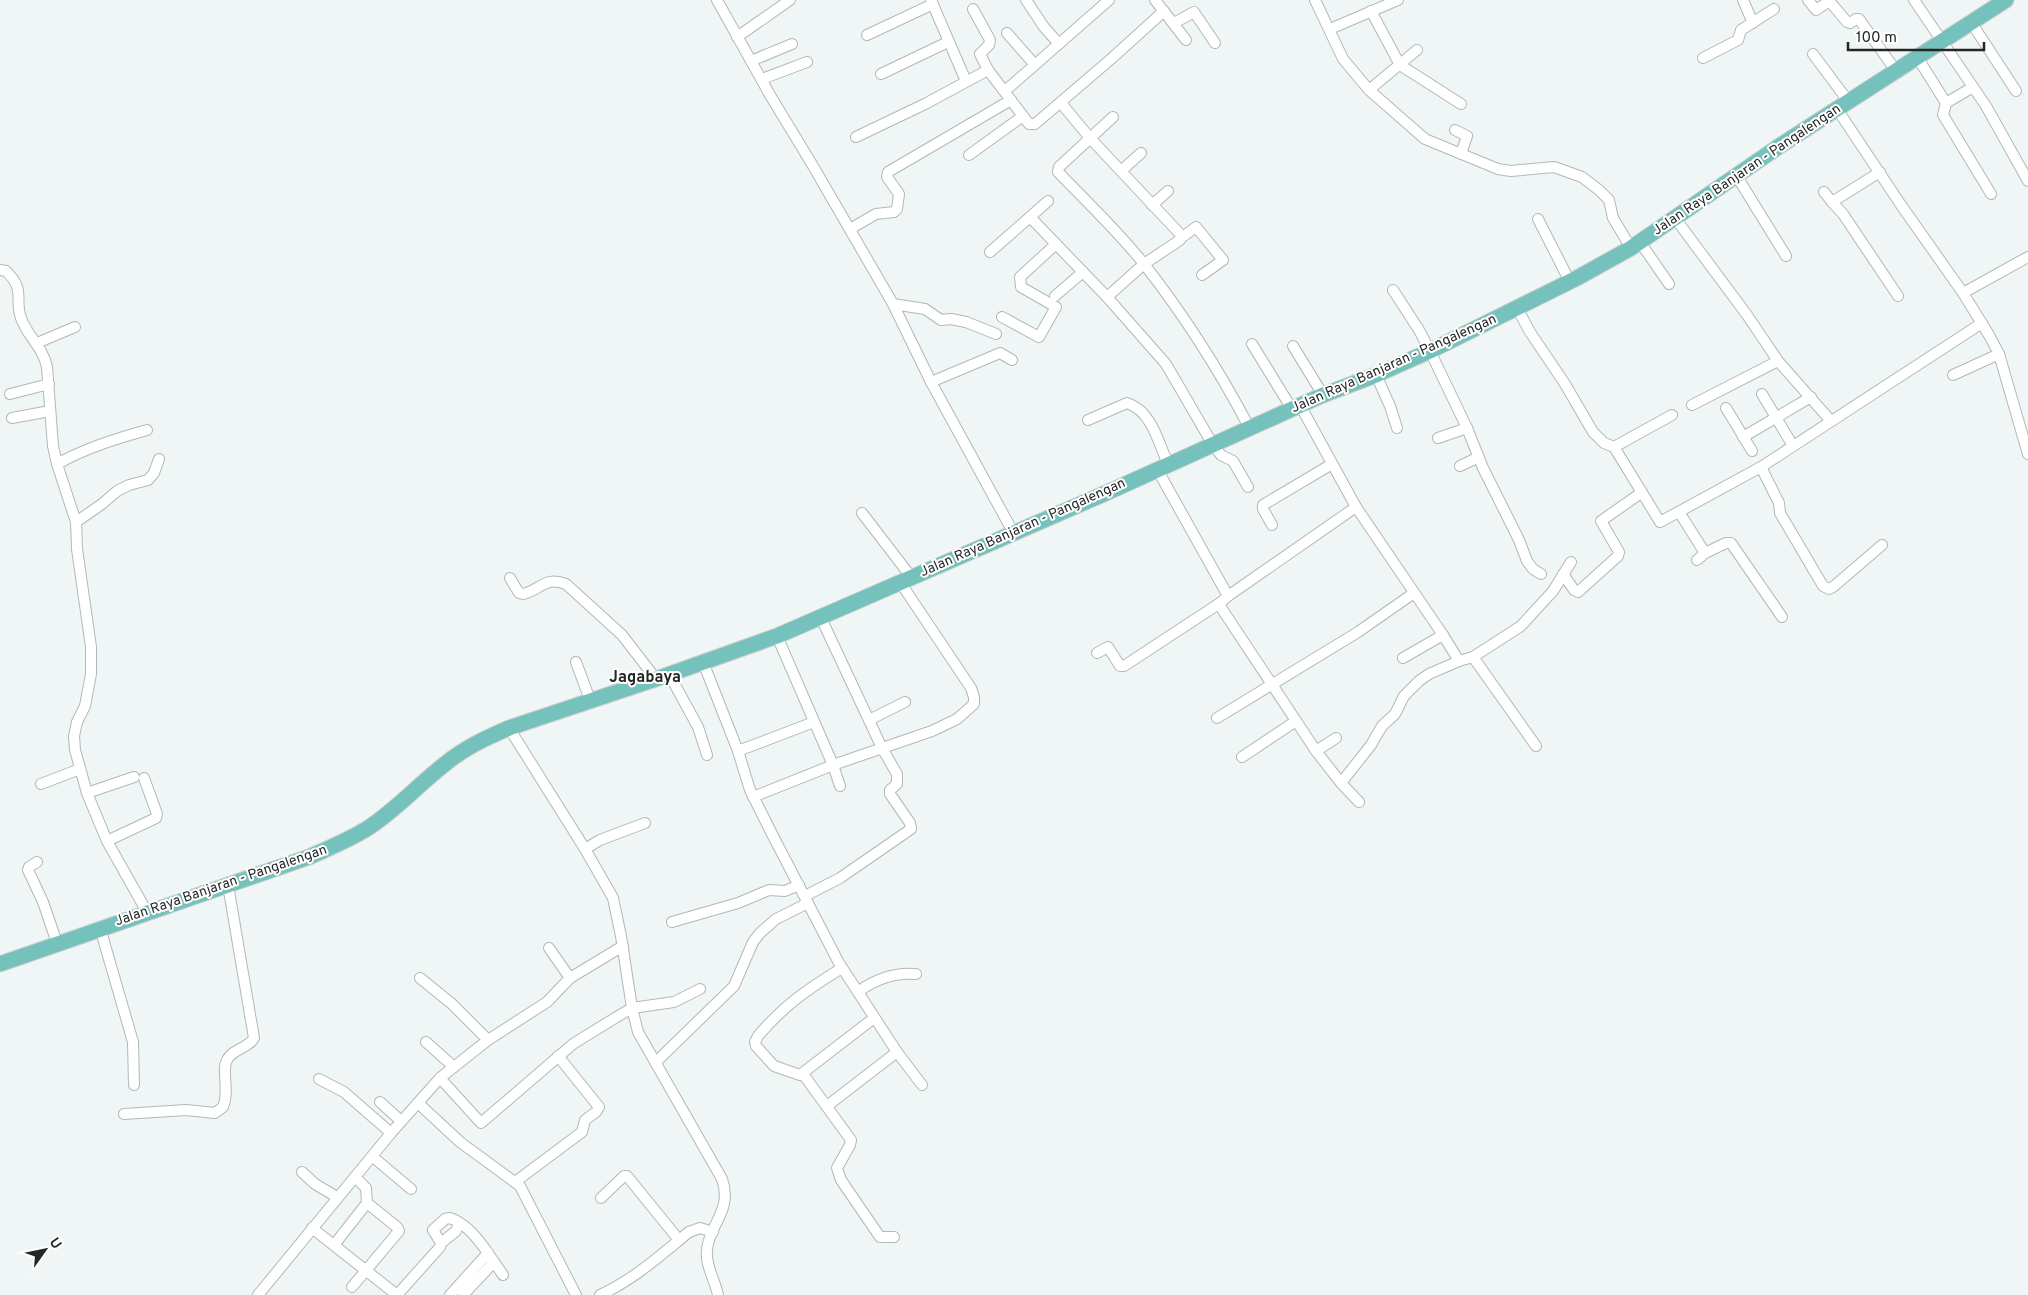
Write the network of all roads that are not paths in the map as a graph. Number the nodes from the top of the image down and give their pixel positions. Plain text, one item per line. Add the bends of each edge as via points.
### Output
1 (717, 0) edge
2 (790, 0) edge
3 (1026, 0) edge
4 (1109, 0) edge
5 (1155, 0) edge
6 (1316, 0) edge
7 (1398, 0) edge
8 (1743, 0) edge
9 (1808, 0) edge
10 (1914, 0) edge
11 (2006, 0) edge
12 (932, 2) edge
13 (973, 9) dead end
14 (1774, 10) dead end
15 (1164, 11) junction
16 (1371, 11) junction
17 (1753, 22) junction
18 (1971, 22) junction
19 (1174, 23) junction
20 (1330, 29) junction
21 (1008, 33) dead end
22 (867, 35) dead end
23 (737, 37) junction
24 (1186, 40) dead end
25 (1942, 41) junction
26 (948, 42) junction
27 (1215, 43) dead end
28 (792, 44) dead end
29 (1059, 44) junction
30 (1417, 50) dead end
31 (1813, 54) dead end
32 (1917, 57) junction
33 (1703, 58) dead end
34 (751, 61) junction
35 (807, 62) dead end
36 (1035, 65) junction
37 (1400, 65) junction
38 (988, 70) junction
39 (1896, 71) junction
40 (881, 74) dead end
41 (762, 79) junction
42 (966, 82) junction
43 (1973, 87) junction
44 (1369, 90) junction
45 (2016, 92) dead end
46 (1008, 96) junction
47 (1061, 103) junction
48 (1946, 103) junction
49 (1461, 104) dead end
50 (1843, 105) junction
51 (1023, 116) junction
52 (1113, 117) dead end
53 (1455, 130) dead end
54 (856, 138) dead end
55 (1090, 138) junction
56 (1141, 153) dead end
57 (1461, 154) junction
58 (969, 155) dead end
59 (1121, 171) junction
60 (1880, 172) junction
61 (1736, 175) junction
62 (2028, 181) edge
63 (1168, 191) dead end
64 (1824, 192) dead end
65 (1991, 194) dead end
66 (1048, 201) dead end
67 (1832, 202) junction
68 (1152, 205) junction
69 (1030, 217) junction
70 (1675, 218) junction
71 (1538, 219) dead end
72 (850, 229) junction
73 (1181, 238) junction
74 (1056, 244) junction
75 (1636, 245) junction
76 (990, 252) dead end
77 (1786, 256) dead end
78 (2028, 257) edge
79 (1144, 264) junction
80 (0, 270) edge
81 (1083, 272) junction
82 (1202, 274) dead end
83 (1570, 282) junction
84 (1669, 284) dead end
85 (1393, 290) dead end
86 (1963, 293) junction
87 (1055, 296) dead end
88 (1898, 296) dead end
89 (1106, 297) junction
90 (893, 304) junction
91 (1517, 308) junction
92 (1002, 318) dead end
93 (1982, 323) junction
94 (75, 327) dead end
95 (996, 334) dead end
96 (37, 343) junction
97 (1252, 344) dead end
98 (1293, 346) dead end
99 (1430, 351) junction
100 (1999, 354) junction
101 (1012, 360) dead end
102 (1778, 361) junction
103 (1376, 375) junction
104 (1953, 375) dead end
105 (931, 382) junction
106 (49, 384) junction
107 (10, 394) dead end
108 (1762, 394) dead end
109 (1323, 395) junction
110 (1811, 396) junction
111 (1692, 405) dead end
112 (1296, 407) junction
113 (1726, 408) dead end
114 (50, 411) junction
115 (1672, 415) dead end
116 (1776, 417) junction
117 (12, 418) dead end
118 (1088, 420) dead end
119 (1830, 421) junction
120 (1249, 427) junction
121 (1397, 428) dead end
122 (1467, 428) junction
123 (147, 430) dead end
124 (1743, 437) junction
125 (1438, 438) dead end
126 (1790, 441) dead end
127 (1213, 445) junction
128 (1614, 447) junction
129 (1752, 451) dead end
130 (2028, 454) edge
131 (1480, 457) junction
132 (159, 458) dead end
133 (57, 464) junction
134 (1332, 464) junction
135 (1162, 466) junction
136 (1460, 466) dead end
137 (1761, 467) junction
138 (1248, 487) dead end
139 (1641, 493) junction
140 (1356, 507) junction
141 (1679, 512) junction
142 (862, 513) dead end
143 (76, 522) junction
144 (1272, 526) dead end
145 (1013, 532) junction
146 (1882, 545) dead end
147 (1571, 562) dead end
148 (1540, 574) dead end
149 (1563, 574) junction
150 (510, 578) dead end
151 (906, 580) junction
152 (1414, 593) junction
153 (1224, 600) junction
154 (1782, 617) dead end
155 (821, 618) junction
156 (1443, 635) junction
157 (777, 636) junction
158 (1097, 653) dead end
159 (1473, 657) junction
160 (1403, 658) dead end
161 (1458, 661) junction
162 (576, 662) dead end
163 (703, 662) junction
164 (663, 677) junction
165 (1271, 684) junction
166 (590, 700) junction
167 (905, 702) dead end
168 (1217, 718) dead end
169 (869, 720) junction
170 (1296, 721) junction
171 (814, 722) junction
172 (509, 728) junction
173 (1336, 738) dead end
174 (1536, 746) dead end
175 (882, 748) junction
176 (738, 751) junction
177 (1316, 752) junction
178 (707, 755) dead end
179 (1242, 757) dead end
180 (833, 765) junction
181 (80, 769) junction
182 (1341, 783) junction
183 (41, 784) dead end
184 (840, 786) dead end
185 (88, 793) junction
186 (753, 798) junction
187 (1359, 802) dead end
188 (645, 823) dead end
189 (107, 841) junction
190 (586, 849) junction
191 (37, 862) dead end
192 (228, 885) junction
193 (799, 885) junction
194 (807, 900) junction
195 (147, 912) junction
196 (672, 922) dead end
197 (100, 928) junction
198 (57, 943) junction
199 (623, 946) junction
200 (549, 948) dead end
201 (0, 964) edge
202 (842, 968) junction
203 (916, 974) dead end
204 (420, 978) dead end
205 (570, 978) junction
206 (700, 989) dead end
207 (858, 991) junction
208 (632, 1008) junction
209 (874, 1018) junction
210 (488, 1040) junction
211 (426, 1042) dead end
212 (897, 1052) junction
213 (558, 1056) junction
214 (656, 1062) junction
215 (454, 1067) junction
216 (803, 1074) junction
217 (440, 1078) junction
218 (319, 1079) dead end
219 (134, 1085) dead end
220 (922, 1086) dead end
221 (380, 1102) dead end
222 (418, 1103) junction
223 (827, 1106) junction
224 (124, 1114) dead end
225 (401, 1121) junction
226 (392, 1132) junction
227 (373, 1157) junction
228 (302, 1172) dead end
229 (355, 1177) junction
230 (516, 1182) junction
231 (411, 1189) dead end
232 (337, 1197) junction
233 (601, 1198) dead end
234 (368, 1203) junction
235 (459, 1223) junction
236 (312, 1228) junction
237 (713, 1232) junction
238 (894, 1237) dead end
239 (679, 1240) junction
240 (441, 1243) junction
241 (334, 1245) junction
242 (488, 1253) junction
243 (494, 1262) junction
244 (366, 1271) junction
245 (503, 1274) dead end
246 (352, 1287) dead end
247 (258, 1295) edge
248 (397, 1295) edge
249 (450, 1295) edge
250 (463, 1295) edge
251 (576, 1295) edge
252 (600, 1295) edge
253 (718, 1295) edge

1 - 23 street
2 - 23 street
3 - 29 street
4 - 29 street
5 - 15 street
6 - 20 street
7 - 16 street
8 - 17 street
9 - 39 street via 1815,10 1831,3 1847,22 1859,19
10 - 25 street
11 - 18 main road, Jalan Raya Banjaran - Pangalengan
12 - 22 street
12 - 26 street
13 - 38 street via 990,40 980,54
14 - 17 street
15 - 19 street
15 - 47 street
16 - 20 street
16 - 37 street
17 - 33 street via 1740,30 1738,40
18 - 25 main road, Jalan Raya Banjaran - Pangalengan
18 - 45 street
19 - 24 street
19 - 27 street via 1194,12
20 - 44 street via 1339,53
21 - 36 street
23 - 34 street
25 - 32 main road, Jalan Raya Banjaran - Pangalengan
25 - 43 street
26 - 40 street
26 - 42 street
28 - 34 street
29 - 36 street
30 - 37 street
31 - 50 street
32 - 39 main road, Jalan Raya Banjaran - Pangalengan
32 - 48 street
34 - 41 street
35 - 41 street
36 - 46 street
37 - 44 street
37 - 49 street
38 - 42 street
38 - 46 street
39 - 50 main road, Jalan Raya Banjaran - Pangalengan
41 - 72 street
42 - 54 street
43 - 48 street
43 - 62 street
44 - 57 street via 1425,139
46 - 51 street
46 - 72 street via 888,172 887,177 899,194 898,209 876,214
47 - 51 street via 1032,125
47 - 55 street
48 - 65 street via 1943,115
50 - 60 street
50 - 61 main road, Jalan Raya Banjaran - Pangalengan
51 - 58 street
52 - 55 street
53 - 57 street via 1467,136
55 - 59 street
55 - 79 street via 1059,167 1058,172
56 - 59 street
57 - 75 street via 1504,170 1554,167 1582,177 1609,200 1613,218
59 - 68 street
60 - 67 street
60 - 86 street
61 - 70 main road, Jalan Raya Banjaran - Pangalengan
61 - 77 street
63 - 68 street
64 - 67 street
66 - 69 street
67 - 88 street
68 - 73 street
69 - 74 street
69 - 76 street
70 - 75 main road, Jalan Raya Banjaran - Pangalengan
70 - 102 street
71 - 83 street
72 - 90 street
73 - 79 street
73 - 82 street via 1196,227 1223,260
74 - 81 street
74 - 92 street via 1020,277 1021,287 1056,307 1039,337
75 - 83 main road, Jalan Raya Banjaran - Pangalengan
75 - 84 street
78 - 86 street
79 - 89 street
79 - 120 street via 1201,343
80 - 96 street via 6,271 16,283 21,319
81 - 87 street
81 - 89 street
83 - 91 main road, Jalan Raya Banjaran - Pangalengan
85 - 99 street
86 - 93 street
89 - 127 street via 1166,364
90 - 95 street via 925,309 941,320 966,322
90 - 105 street
91 - 99 main road, Jalan Raya Banjaran - Pangalengan
91 - 128 street via 1593,432
93 - 100 street
93 - 119 street
94 - 96 street
96 - 106 street via 44,356
97 - 112 street
98 - 109 street
99 - 103 main road, Jalan Raya Banjaran - Pangalengan
99 - 122 street
100 - 104 street
100 - 130 street
101 - 105 street via 1000,352
102 - 110 street
102 - 111 street
103 - 109 main road, Jalan Raya Banjaran - Pangalengan
103 - 121 street
105 - 145 street
106 - 107 street
106 - 114 street
108 - 116 street
109 - 112 main road, Jalan Raya Banjaran - Pangalengan
110 - 116 street
110 - 119 street
112 - 120 main road, Jalan Raya Banjaran - Pangalengan
112 - 134 street
113 - 124 street
114 - 117 street
114 - 133 street
115 - 128 street
116 - 124 street
116 - 126 street
118 - 135 street via 1127,402 1135,405 1148,419
119 - 137 street
120 - 127 main road, Jalan Raya Banjaran - Pangalengan
122 - 125 street
122 - 131 street
123 - 133 street via 89,448
124 - 129 street
127 - 135 main road, Jalan Raya Banjaran - Pangalengan
127 - 138 street via 1232,461
128 - 139 street
131 - 136 street
131 - 148 street via 1482,468 1527,561
132 - 143 street via 148,480 116,491
133 - 143 street
134 - 140 street
134 - 144 street via 1263,505
135 - 145 main road, Jalan Raya Banjaran - Pangalengan
135 - 153 street
137 - 141 street
137 - 146 street via 1779,503 1780,513 1823,586 1833,587
139 - 141 street via 1660,522
139 - 149 street via 1601,521 1618,556 1578,592
140 - 152 street
140 - 153 street
141 - 154 street via 1701,557 1731,543
142 - 151 street
143 - 181 street via 91,647 88,691 74,736
145 - 151 main road, Jalan Raya Banjaran - Pangalengan
147 - 149 street
149 - 159 street via 1553,591 1521,626
150 - 164 street via 523,594 544,583 556,581 566,584
151 - 155 main road, Jalan Raya Banjaran - Pangalengan
151 - 175 street via 971,688 974,704 957,719 932,732
152 - 156 street
152 - 165 street via 1358,632
153 - 158 street via 1124,666 1120,666 1108,647
153 - 165 street via 1222,610
155 - 157 main road, Jalan Raya Banjaran - Pangalengan
155 - 169 street
156 - 160 street
156 - 161 street
157 - 163 main road, Jalan Raya Banjaran - Pangalengan
157 - 171 street
159 - 161 street
159 - 174 street
161 - 182 street via 1429,674 1404,696 1395,714 1382,726
162 - 166 street
163 - 164 main road, Jalan Raya Banjaran - Pangalengan
163 - 176 street
164 - 166 main road, Jalan Raya Banjaran - Pangalengan
164 - 178 street via 698,727
165 - 168 street
165 - 170 street
166 - 172 main road, Jalan Raya Banjaran - Pangalengan
167 - 169 street
169 - 175 street
170 - 177 street
170 - 179 street
171 - 176 street
171 - 180 street
172 - 190 street
172 - 192 main road, Jalan Raya Banjaran - Pangalengan via 462,751 369,827 350,838 309,857
173 - 177 street
175 - 180 street
175 - 194 street via 898,780 890,794 911,829
176 - 186 street
177 - 182 street
180 - 184 street
180 - 186 street
181 - 183 street
181 - 185 street
182 - 187 street
185 - 189 street
185 - 189 street via 138,777 157,814 156,818
186 - 193 street
188 - 190 street via 600,840
189 - 195 street
190 - 199 street via 613,898
191 - 198 street via 28,870
192 - 195 main road, Jalan Raya Banjaran - Pangalengan
192 - 224 street via 253,1041 227,1060 223,1107 215,1113 186,1110
193 - 194 street
193 - 196 street via 785,891 769,890 738,903
194 - 202 street
194 - 214 street via 760,933 734,986
195 - 197 main road, Jalan Raya Banjaran - Pangalengan
197 - 198 main road, Jalan Raya Banjaran - Pangalengan
197 - 219 street via 133,1042
198 - 201 main road, Jalan Raya Banjaran - Pangalengan
199 - 205 street
199 - 208 street
200 - 205 street
202 - 207 street
202 - 216 street via 800,995 756,1039 756,1046 774,1066
203 - 207 street via 889,976
204 - 210 street
205 - 210 street via 547,1002
206 - 208 street via 671,1003
207 - 209 street
208 - 213 street
208 - 214 street via 638,1032
209 - 212 street
209 - 216 street
210 - 215 street
211 - 215 street
212 - 220 street
212 - 223 street
213 - 217 street via 481,1123
213 - 230 street via 600,1107 585,1120 582,1132
214 - 237 street via 724,1183 725,1199
215 - 217 street
216 - 223 street
217 - 222 street
218 - 226 street via 344,1092
221 - 225 street
222 - 225 street
222 - 230 street via 460,1142
223 - 238 street via 851,1140 837,1168 841,1180 880,1236
225 - 226 street
226 - 227 street
227 - 229 street
227 - 231 street
228 - 232 street
229 - 232 street
229 - 234 street via 366,1188
230 - 251 street
232 - 236 street
233 - 239 street via 627,1176
234 - 241 street
234 - 244 street via 399,1232
235 - 240 street via 456,1231
235 - 240 street via 450,1218 435,1228 434,1234
235 - 242 street via 471,1231
236 - 241 street
236 - 247 street
237 - 239 street via 695,1229
237 - 253 street via 706,1254
239 - 252 street via 629,1280
240 - 248 street
241 - 244 street
242 - 243 street
242 - 249 street
243 - 245 street
243 - 250 street
244 - 246 street
244 - 248 street

